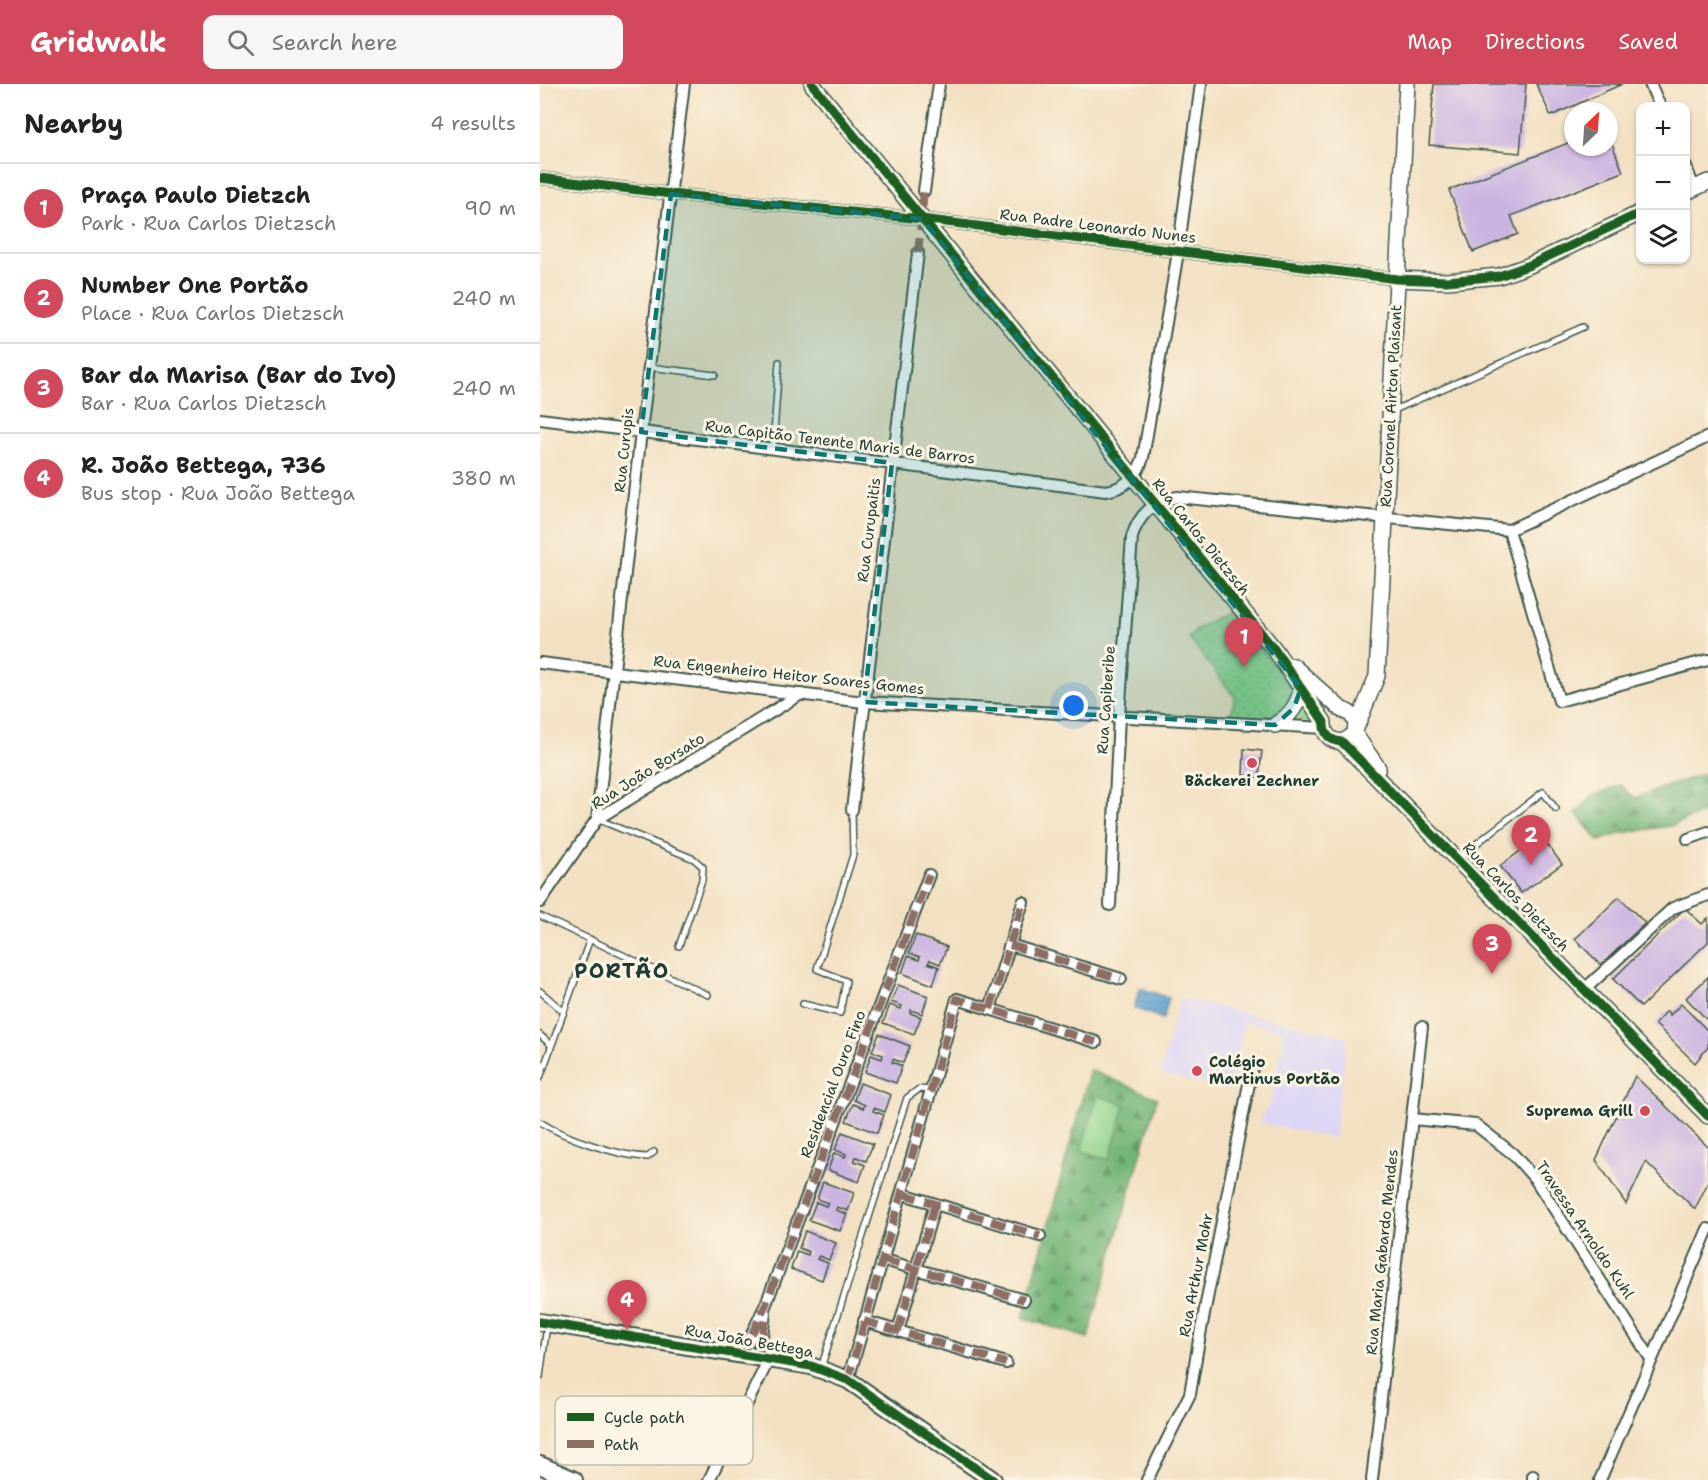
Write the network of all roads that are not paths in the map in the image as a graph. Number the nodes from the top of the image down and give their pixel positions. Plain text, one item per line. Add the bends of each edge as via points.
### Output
1 (684, 84) edge
2 (812, 84) edge
3 (939, 84) edge
4 (1200, 84) edge
5 (1407, 84) edge
6 (1650, 84) edge
7 (1658, 102) edge
8 (540, 178) edge
9 (924, 191) dead end
10 (671, 194) junction
11 (1636, 215) edge
12 (922, 219) junction
13 (1178, 252) junction
14 (918, 253) dead end
15 (1397, 279) junction
16 (1583, 327) dead end
17 (779, 362) dead end
18 (649, 367) junction
19 (716, 375) dead end
20 (1391, 411) junction
21 (540, 419) edge
22 (641, 432) junction
23 (1708, 437) edge
24 (773, 448) junction
25 (891, 463) junction
26 (1133, 477) junction
27 (1155, 504) junction
28 (1385, 518) junction
29 (1509, 530) junction
30 (1275, 650) junction
31 (1708, 660) edge
32 (540, 663) edge
33 (615, 672) junction
34 (1301, 688) junction
35 (1372, 690) junction
36 (801, 694) junction
37 (864, 702) junction
38 (1342, 710) junction
39 (1119, 716) junction
40 (1275, 724) junction
41 (1324, 725) junction
42 (1351, 734) junction
43 (1556, 809) dead end
44 (852, 810) joint
45 (597, 819) junction
46 (1708, 832) edge
47 (1688, 839) dead end
48 (1456, 859) junction
49 (929, 875) dead end
50 (1708, 895) edge
51 (540, 902) edge
52 (1023, 902) dead end
53 (1110, 905) dead end
54 (540, 915) edge
55 (590, 939) junction
56 (1010, 945) junction
57 (679, 946) dead end
58 (1121, 979) dead end
59 (1585, 989) junction
60 (540, 991) edge
61 (708, 995) dead end
62 (803, 1004) dead end
63 (990, 1010) junction
64 (564, 1012) junction
65 (1422, 1027) dead end
66 (540, 1035) edge
67 (1096, 1042) dead end
68 (551, 1045) junction
69 (1252, 1068) dead end
70 (540, 1078) edge
71 (932, 1090) junction
72 (1708, 1116) edge
73 (1412, 1119) junction
74 (540, 1122) edge
75 (654, 1152) dead end
76 (903, 1194) junction
77 (935, 1204) junction
78 (1708, 1228) edge
79 (1040, 1236) dead end
80 (884, 1260) junction
81 (916, 1269) junction
82 (1024, 1300) dead end
83 (766, 1304) junction
84 (864, 1321) junction
85 (544, 1322) edge
86 (898, 1331) junction
87 (742, 1355) junction
88 (764, 1358) junction
89 (1651, 1359) junction
90 (1006, 1363) dead end
91 (821, 1370) junction
92 (540, 1377) edge
93 (848, 1380) junction
94 (747, 1396) edge
95 (540, 1465) edge
96 (716, 1465) edge
97 (574, 1480) edge
98 (709, 1480) edge
99 (993, 1480) edge
100 (1148, 1480) edge
101 (1372, 1480) edge
102 (1600, 1480) edge

1 - 10 street, Rua Curupis
2 - 12 street, Rua Carlos Dietzsch
3 - 9 street
4 - 13 street
5 - 15 street, Rua Coronel Airton Plaisant
6 - 7 street
8 - 10 street, Rua Padre Leonardo Nunes
10 - 12 street, Rua Padre Leonardo Nunes
10 - 18 street, Rua Curupis
11 - 15 street, Rua Padre Leonardo Nunes via 1499,276 1447,281
12 - 13 street, Rua Padre Leonardo Nunes
12 - 26 street, Rua Carlos Dietzsch
13 - 15 street, Rua Padre Leonardo Nunes
13 - 26 street via 1143,458
14 - 25 street, Rua Curupaitis
15 - 20 street, Rua Coronel Airton Plaisant
16 - 20 lane
17 - 24 lane
18 - 19 lane
18 - 22 street, Rua Curupis
20 - 28 street, Rua Coronel Airton Plaisant
21 - 22 street, Rua Capitão Tenente Maris de Barros
22 - 24 street, Rua Capitão Tenente Maris de Barros
22 - 33 street, Rua Curupis
23 - 29 street
24 - 25 street, Rua Capitão Tenente Maris de Barros
25 - 26 street, Rua Capitão Tenente Maris de Barros via 1106,491 1123,486
25 - 37 street, Rua Curupaitis
26 - 27 street, Rua Carlos Dietzsch
27 - 28 street via 1177,497
27 - 30 street, Rua Carlos Dietzsch
27 - 39 street, Rua Capiberibe via 1142,515 1132,537
28 - 29 street
28 - 35 street, Rua Coronel Airton Plaisant via 1377,676
29 - 31 street via 1559,701
30 - 34 street, Rua Carlos Dietzsch
30 - 38 street, Rua Carlos Dietzsch
32 - 33 street, Rua Engenheiro Heitor Soares Gomes
33 - 36 street, Rua Engenheiro Heitor Soares Gomes
33 - 45 street, Rua Curupis
34 - 40 street via 1294,708
34 - 41 street, Rua Carlos Dietzsch
35 - 38 street
35 - 42 street, Rua Coronel Airton Plaisant
36 - 37 street, Rua Engenheiro Heitor Soares Gomes
36 - 45 street, Rua João Borsato
37 - 39 street, Rua Engenheiro Heitor Soares Gomes
37 - 44 street, Rua Curupaitis
38 - 41 street via 1331,713
38 - 42 street, Rua Carlos Dietzsch via 1354,718
39 - 40 street, Rua Engenheiro Heitor Soares Gomes
39 - 53 street, Rua Capiberibe
40 - 41 street, Rua Engenheiro Heitor Soares Gomes
41 - 42 street, Rua Carlos Dietzsch via 1332,740
42 - 48 street, Rua Carlos Dietzsch via 1400,800
43 - 48 lane via 1543,792
44 - 62 lane via 853,855 817,969 846,981 840,1013
45 - 51 street, Rua João Borsato
45 - 57 lane via 694,859 703,867
46 - 47 street
48 - 59 street, Rua Carlos Dietzsch
49 - 83 street, Residencial Ouro Fino
50 - 59 street via 1672,908
52 - 56 street
54 - 55 lane
55 - 61 lane
55 - 64 lane
56 - 58 street
56 - 63 street
59 - 72 street, Rua Carlos Dietzsch
60 - 64 lane
63 - 67 street
63 - 71 street via 957,999
64 - 68 lane
65 - 73 street, Rua Maria Gabardo Mendes
66 - 68 lane
68 - 70 lane
69 - 100 street, Rua Arthur Mohr via 1190,1394
71 - 76 street
71 - 91 lane via 919,1089 907,1098
73 - 89 street, Travessa Arnoldo Kuhl via 1476,1125 1513,1154 1535,1179
73 - 101 street, Rua Maria Gabardo Mendes
74 - 75 lane via 563,1134 634,1156 648,1157
76 - 77 street
76 - 80 street
77 - 79 street
77 - 81 street
78 - 89 street
80 - 81 street
80 - 84 street
81 - 82 street
81 - 86 street
83 - 87 street, Residencial Ouro Fino
83 - 88 street, Residencial Ouro Fino
84 - 86 street
84 - 93 street
85 - 87 main road, Rua João Bettega
85 - 92 lane
86 - 90 street
87 - 88 main road, Rua João Bettega
88 - 91 main road, Rua João Bettega
88 - 94 street, Residencial Ouro Fino
89 - 102 street
91 - 93 main road, Rua João Bettega
93 - 99 main road, Rua João Bettega
95 - 97 main road
96 - 98 street, Residencial Ouro Fino

